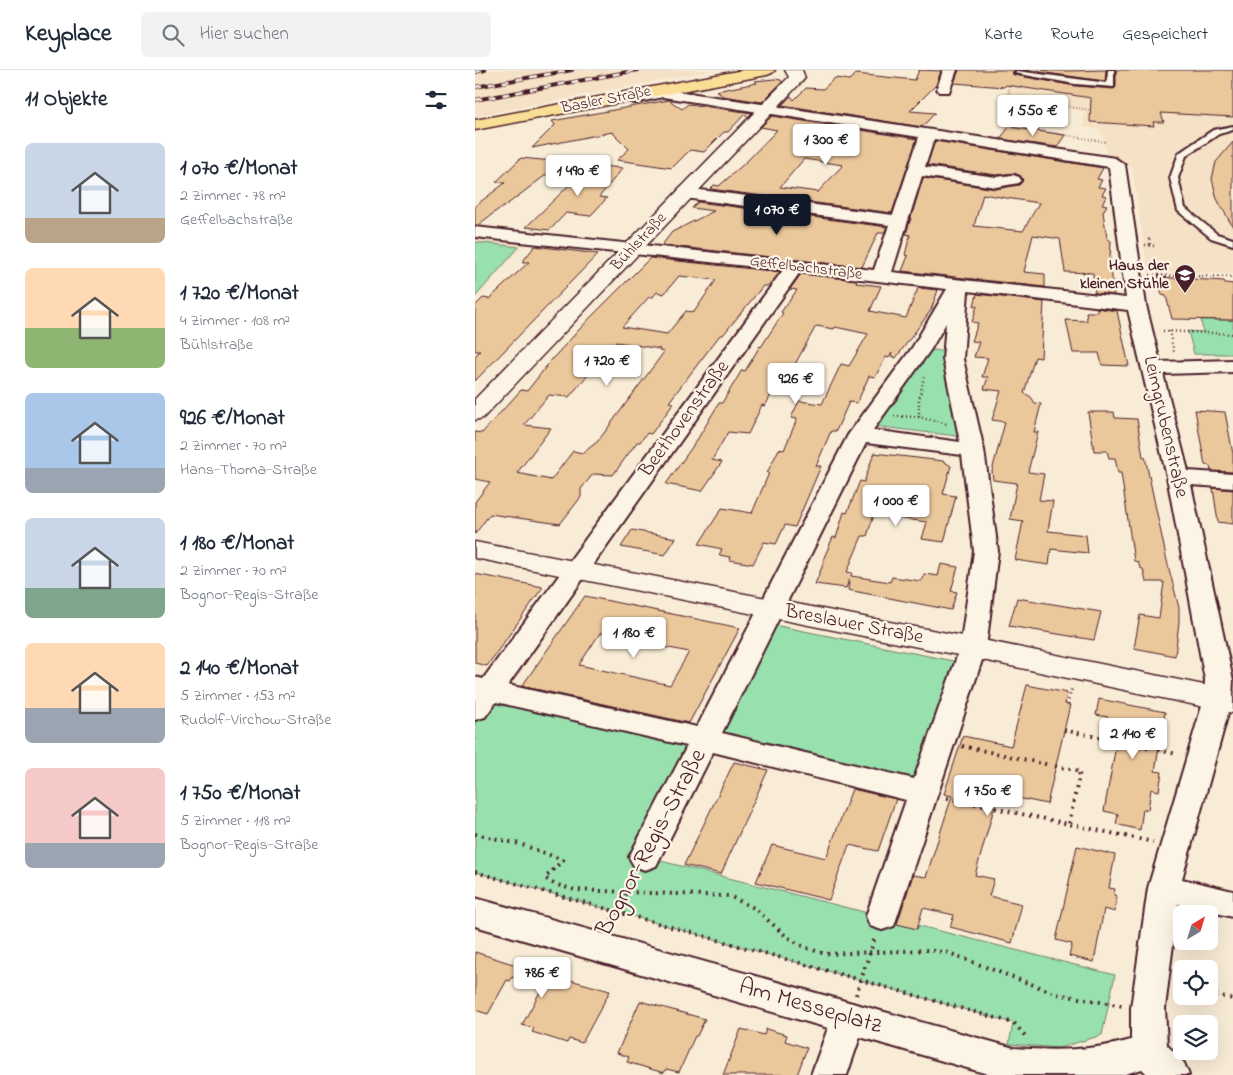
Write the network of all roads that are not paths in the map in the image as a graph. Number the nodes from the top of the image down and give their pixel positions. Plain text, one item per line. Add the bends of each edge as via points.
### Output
1 (767, 70) edge
2 (793, 70) edge
3 (950, 70) edge
4 (1111, 70) edge
5 (1017, 73) dead end
6 (944, 89) dead end
7 (765, 109) junction
8 (475, 125) edge
9 (1233, 128) edge
10 (475, 130) edge
11 (928, 134) junction
12 (916, 170) junction
13 (1013, 180) dead end
14 (685, 193) junction
15 (898, 221) junction
16 (475, 232) edge
17 (1233, 242) edge
18 (635, 248) junction
19 (795, 267) junction
20 (881, 277) junction
21 (959, 285) junction
22 (1136, 305) junction
23 (1233, 366) edge
24 (1151, 368) junction
25 (475, 413) edge
26 (859, 435) junction
27 (971, 440) junction
28 (1178, 477) junction
29 (1233, 481) edge
30 (475, 550) edge
31 (575, 570) junction
32 (771, 608) junction
33 (973, 648) junction
34 (480, 696) edge
35 (1225, 700) edge
36 (706, 740) junction
37 (924, 793) junction
38 (645, 857) road end
39 (1164, 888) junction
40 (1233, 904) edge
41 (475, 912) edge
42 (882, 916) road end
43 (849, 1017) junction
44 (1160, 1063) edge
45 (829, 1075) edge

1 - 8 main road, Basler Straße
2 - 7 street, Bühlstraße via 797,78
3 - 6 street
4 - 5 lane via 1111,85
7 - 10 street via 663,93
7 - 11 street
7 - 14 street, Bühlstraße
9 - 17 lane via 1216,132 1182,155 1174,178 1181,209 1214,236
11 - 12 street
11 - 22 street, Leimgrubenstraße via 1023,148 1107,151 1118,167
12 - 13 street via 996,182
12 - 15 street
14 - 15 street
14 - 18 street, Bühlstraße
15 - 20 street
16 - 18 street, Geffelbachstraße
18 - 19 street, Geffelbachstraße
18 - 25 street, Bühlstraße
19 - 20 street, Geffelbachstraße
19 - 31 street, Beethovenstraße
20 - 21 street, Geffelbachstraße
21 - 22 street, Geffelbachstraße
21 - 26 street, Bognor-Regis-Straße via 921,348
21 - 27 street via 953,359
22 - 24 street, Leimgrubenstraße
23 - 24 street
24 - 28 street, Leimgrubenstraße
26 - 27 street
26 - 32 street, Bognor-Regis-Straße
27 - 33 street via 986,551
28 - 29 street
28 - 35 street, Leimgrubenstraße
30 - 31 street, Breslauer Straße
31 - 32 street, Breslauer Straße
31 - 34 street, Bognor-Regis-Straße
32 - 33 street, Breslauer Straße
32 - 36 street, Bognor-Regis-Straße
33 - 35 street, Breslauer Straße
33 - 37 street
34 - 36 street, Bognor-Regis-Straße
35 - 39 street, Leimgrubenstraße
36 - 37 street, Bognor-Regis-Straße
36 - 38 street, Bognor-Regis-Straße
37 - 42 street
39 - 40 street
39 - 44 street, Leimgrubenstraße via 1148,1008
41 - 43 street, Am Messeplatz
43 - 44 street, Am Messeplatz via 1009,1063 1053,1068
43 - 45 street

